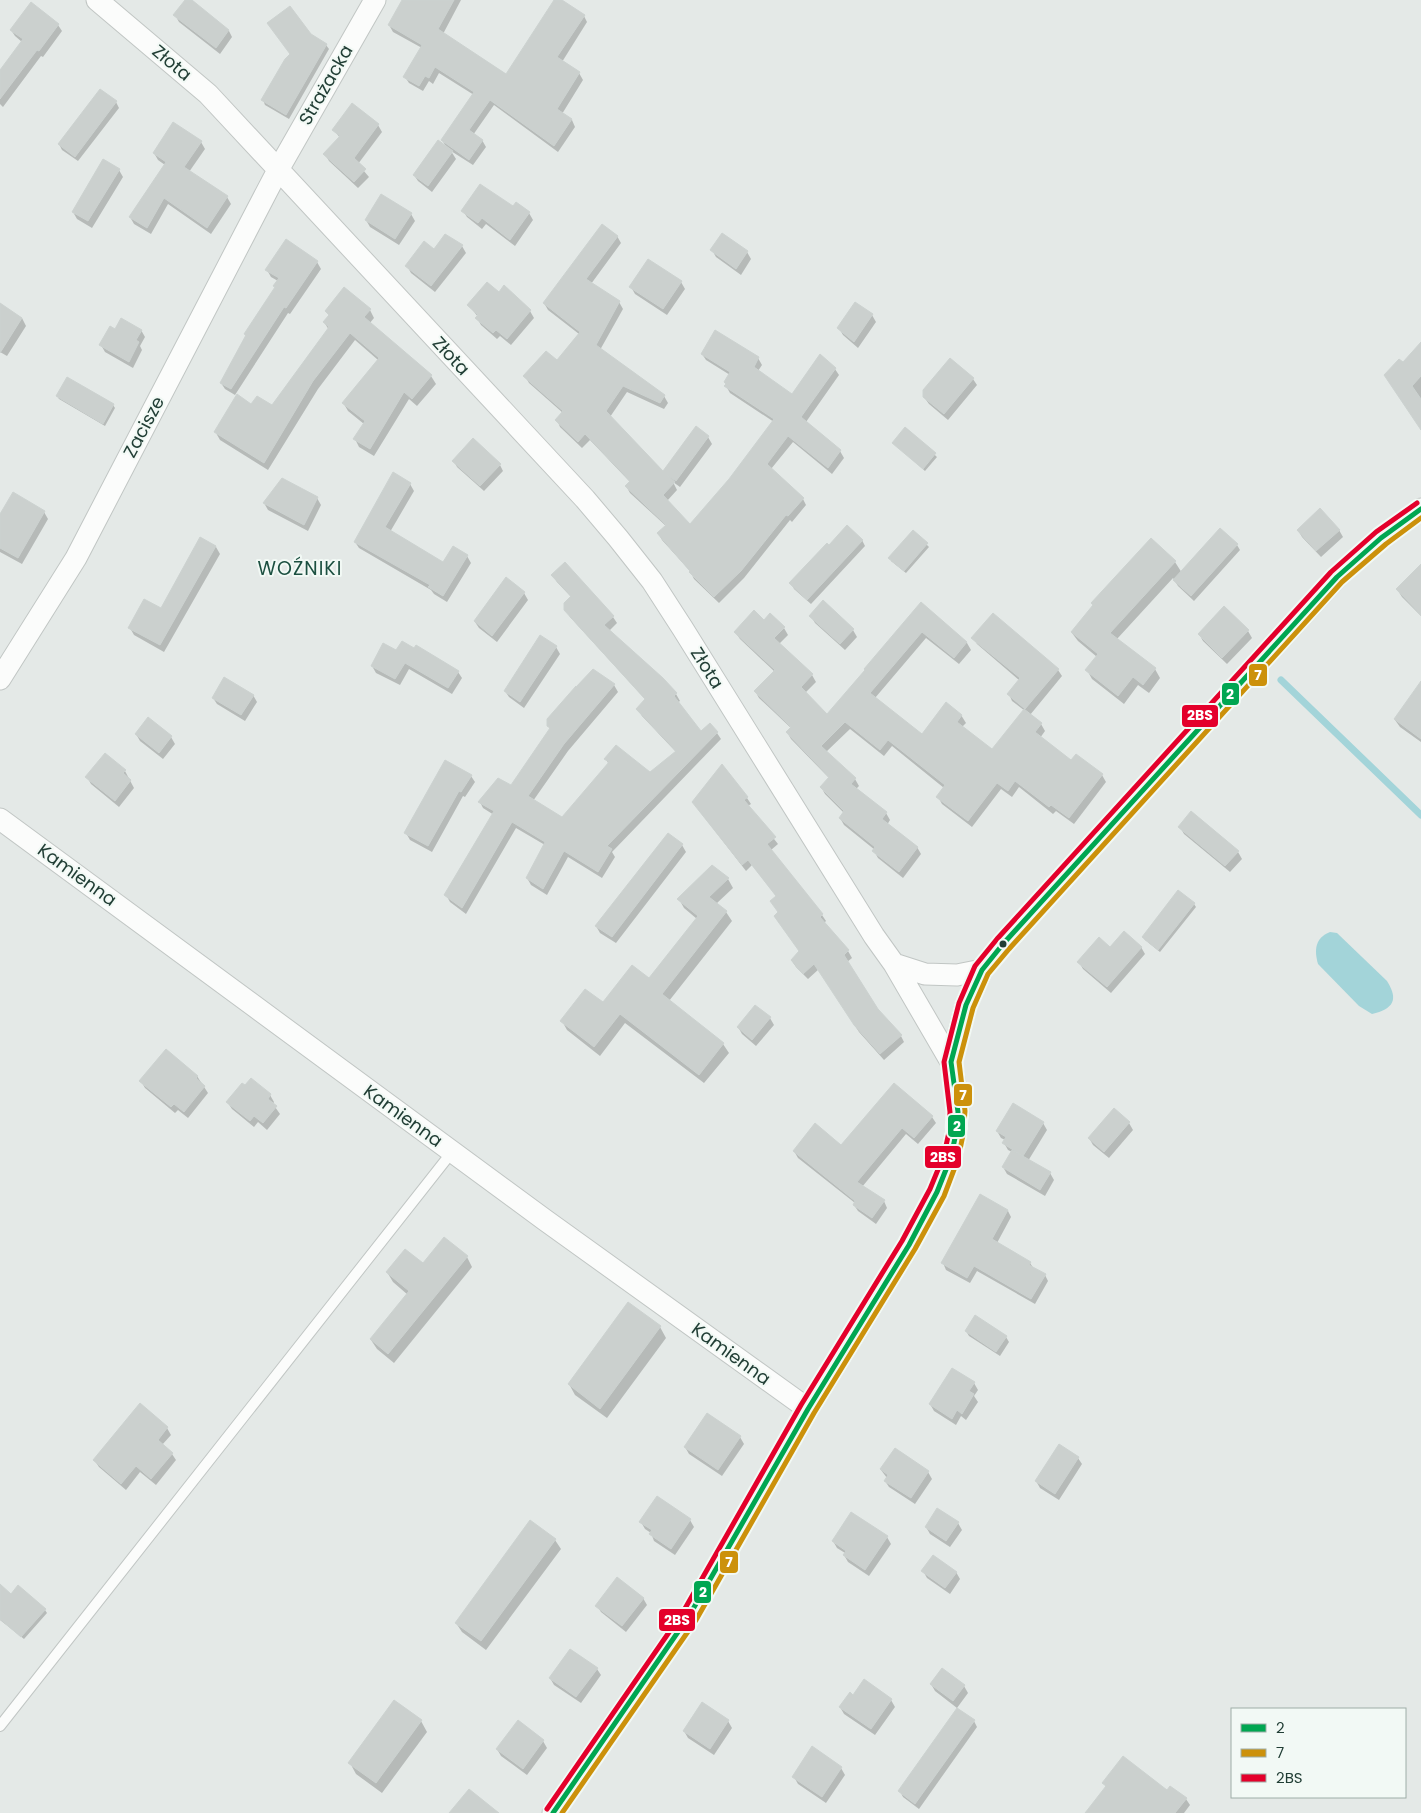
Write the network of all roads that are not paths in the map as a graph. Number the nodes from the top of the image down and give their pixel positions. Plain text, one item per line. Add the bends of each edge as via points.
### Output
1 (97, 0) edge
2 (375, 0) edge
3 (278, 170) junction
4 (1421, 509) edge
5 (0, 679) edge
6 (0, 819) edge
7 (894, 964) junction
8 (982, 970) junction
9 (951, 1062) junction
10 (452, 1152) junction
11 (808, 1409) junction
12 (0, 1726) edge
13 (552, 1813) edge

1 - 3 street, Złota via 208,94
2 - 3 street, Strażacka
3 - 5 street, Zacisze via 76,558
3 - 7 street, Złota via 585,499 652,581
4 - 8 street via 1381,538 1337,577
6 - 10 street, Kamienna
7 - 8 street via 926,974 956,975
7 - 9 street, Złota
8 - 9 street via 966,1005
9 - 11 street, Złota via 958,1112 956,1133 951,1158 937,1192 909,1245
10 - 11 street, Kamienna
10 - 12 lane
11 - 13 street, Złota via 689,1616

